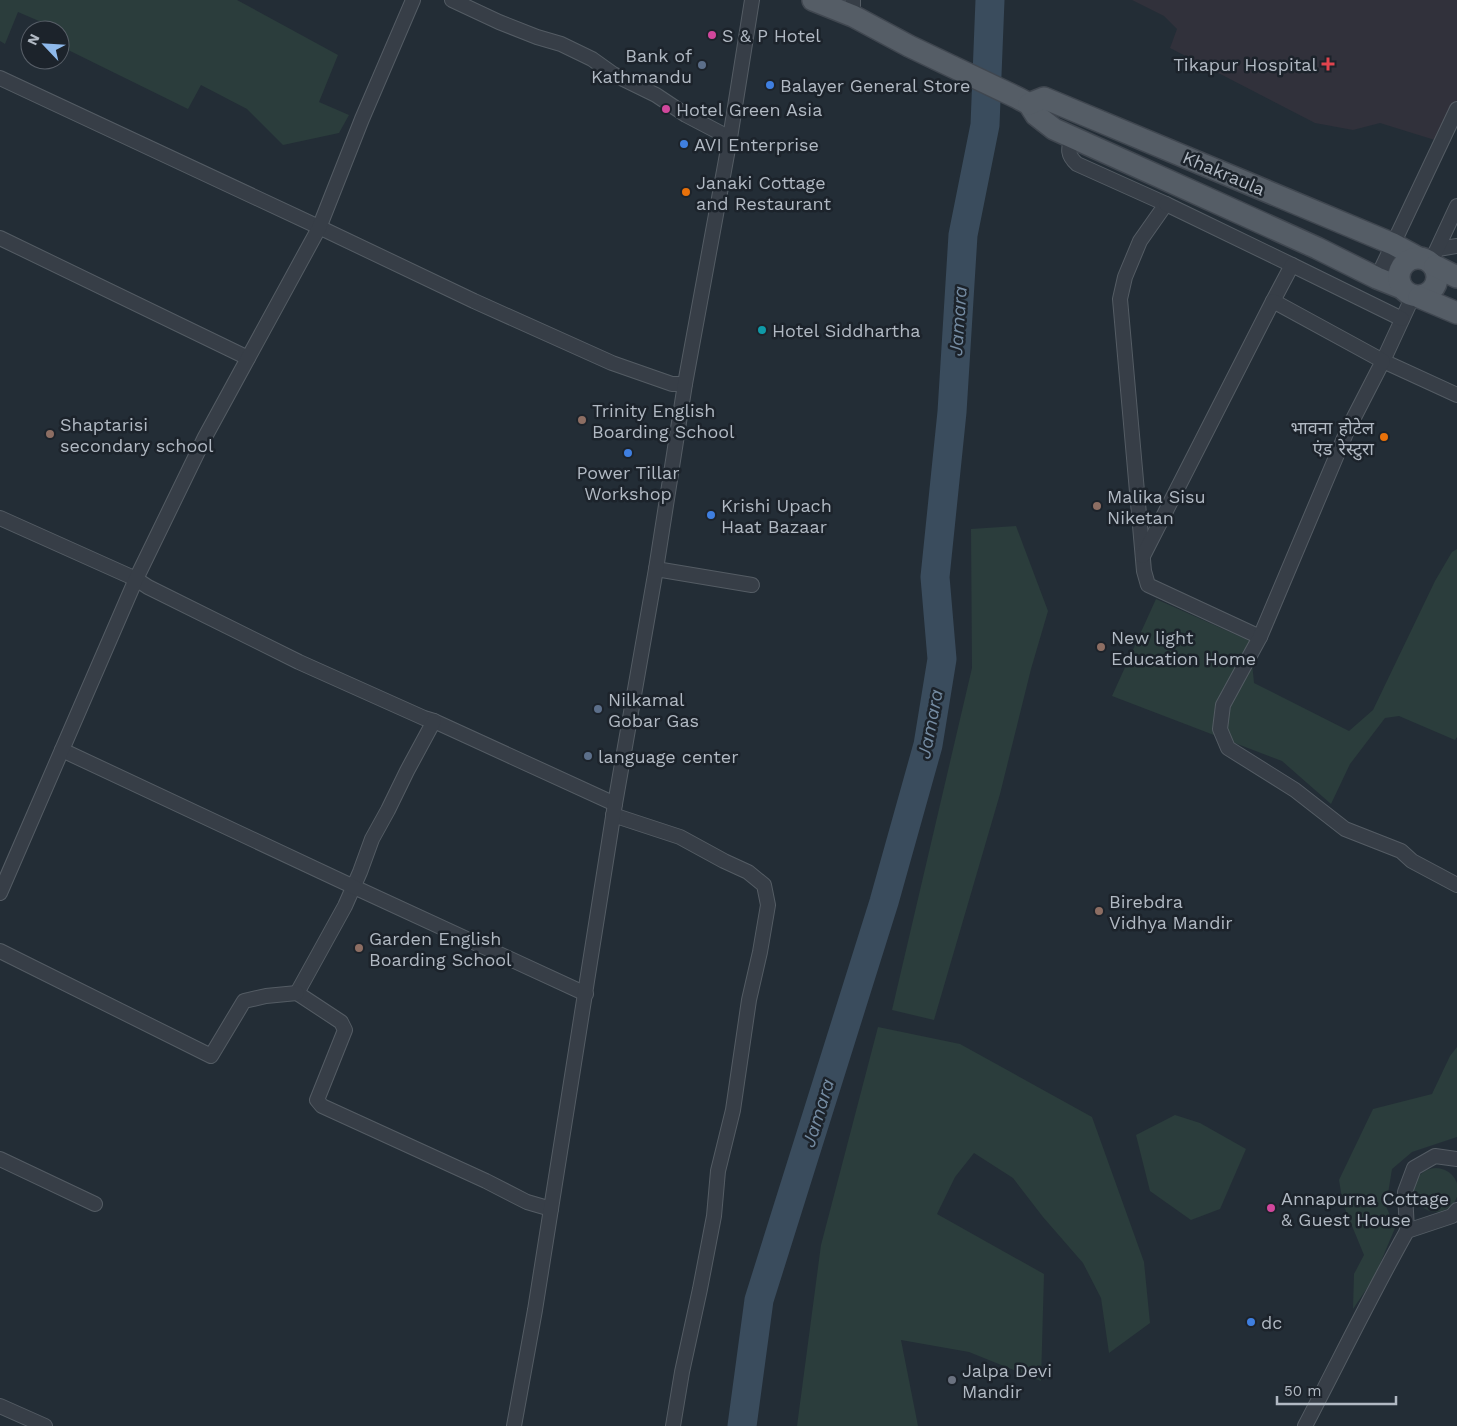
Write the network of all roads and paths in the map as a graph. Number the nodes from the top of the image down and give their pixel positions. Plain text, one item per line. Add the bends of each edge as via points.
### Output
1 (413, 0) edge
2 (452, 0) edge
3 (752, 0) edge
4 (813, 0) edge
5 (853, 8) edge
6 (0, 78) edge
7 (1023, 101) junction
8 (1457, 109) edge
9 (1072, 137) junction
10 (730, 138) junction
11 (1166, 204) junction
12 (1457, 206) edge
13 (319, 228) junction
14 (0, 238) edge
15 (1393, 244) junction
16 (1457, 246) edge
17 (1430, 258) junction
18 (1292, 265) junction
19 (1457, 277) edge
20 (1377, 278) junction
21 (1411, 293) junction
22 (1273, 301) junction
23 (1457, 313) edge
24 (1402, 319) junction
25 (248, 358) junction
26 (1383, 361) junction
27 (685, 384) junction
28 (1457, 395) edge
29 (0, 518) edge
30 (1144, 556) junction
31 (656, 569) junction
32 (136, 579) junction
33 (752, 585) dead end
34 (1260, 637) junction
35 (434, 721) junction
36 (62, 750) junction
37 (614, 810) junction
38 (1457, 885) edge
39 (354, 887) junction
40 (0, 893) edge
41 (0, 951) edge
42 (297, 993) junction
43 (586, 994) junction
44 (0, 1159) edge
45 (1457, 1159) edge
46 (95, 1204) dead end
47 (551, 1209) junction
48 (1455, 1215) edge
49 (1408, 1231) junction
50 (0, 1406) edge
51 (45, 1426) edge
52 (514, 1426) edge
53 (673, 1426) edge
54 (1305, 1426) edge

1 - 13 street
2 - 10 street via 592,59 613,74
3 - 10 street
4 - 5 main road
5 - 7 main road via 909,46
6 - 13 street
7 - 9 main road, Khakraula via 1036,116
7 - 15 main road, Khakraula via 1044,98
8 - 15 street
9 - 11 street via 1069,156 1076,164
9 - 20 main road, Khakraula
10 - 27 street
11 - 18 street
11 - 30 street via 1140,241 1120,299
12 - 17 street
13 - 25 street
13 - 27 street via 612,363 672,384
14 - 25 street
15 - 17 main road, Khakraula
15 - 20 street
16 - 17 street
17 - 19 main road, Khakraula
17 - 21 main road via 1438,276 1436,286 1429,293
17 - 21 main road via 1408,260 1401,268 1399,278
18 - 22 street
18 - 24 street
20 - 21 main road, Khakraula
21 - 23 main road, Khakraula
21 - 24 street
22 - 26 street
22 - 30 street
24 - 26 street
25 - 32 street via 205,437
26 - 28 street
26 - 34 street via 1347,431
27 - 31 street
29 - 32 street
30 - 34 street via 1148,585
31 - 33 street
31 - 37 street
32 - 35 street via 299,662
32 - 36 street
34 - 38 street via 1224,705 1220,729 1228,748 1295,790 1345,828 1402,851 1412,861
35 - 37 street
35 - 39 street via 372,839
36 - 39 street
36 - 40 street
37 - 43 street
37 - 53 street via 680,837 748,872 764,885 768,905 749,1000 733,1110 718,1171 714,1216
39 - 42 street
39 - 43 street
41 - 42 street via 211,1056 244,1001
42 - 47 street via 341,1022 345,1030 317,1100 322,1106 527,1202
43 - 47 street
44 - 46 street
45 - 49 street via 1436,1156 1414,1168 1405,1192
47 - 52 street
48 - 49 street
49 - 54 street
50 - 51 street

